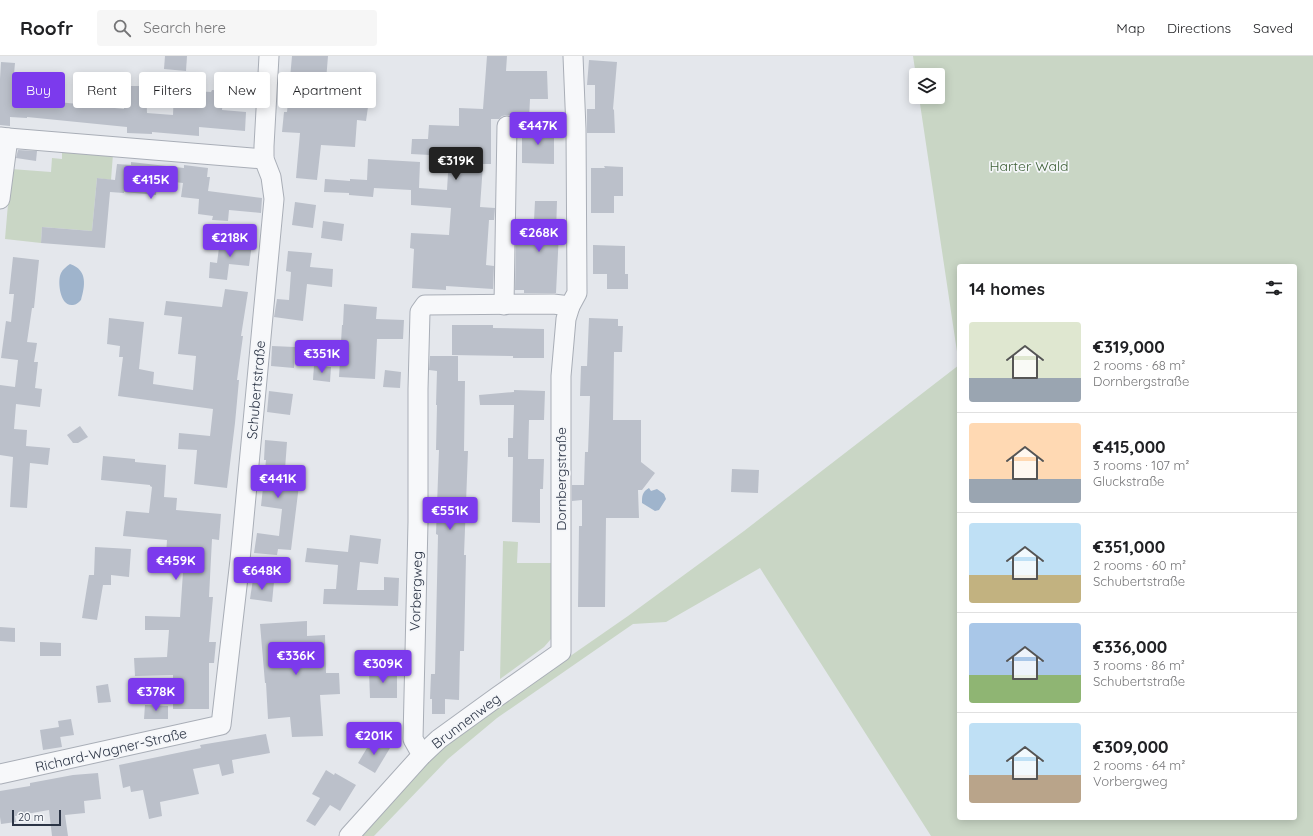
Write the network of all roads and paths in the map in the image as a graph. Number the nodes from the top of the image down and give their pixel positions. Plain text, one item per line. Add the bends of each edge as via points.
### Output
1 (268, 56) edge
2 (573, 56) edge
3 (507, 126) dead end
4 (4, 138) edge
5 (264, 158) junction
6 (0, 199) edge
7 (0, 202) edge
8 (504, 305) junction
9 (570, 306) junction
10 (561, 652) joint
11 (221, 725) joint
12 (422, 755) junction
13 (0, 774) edge
14 (349, 836) edge

1 - 5 street, Schubertstraße
2 - 9 street, Dornbergstraße via 577,292
3 - 8 street
4 - 5 street
4 - 6 street
5 - 11 street, Schubertstraße via 271,177 274,199 240,566
6 - 7 street
8 - 9 street
8 - 12 street, Vorbergweg via 425,305 420,312 413,739
9 - 10 street, Dornbergstraße via 566,319 562,376
10 - 12 street, Brunnenweg via 439,739
11 - 13 street, Richard-Wagner-Straße
12 - 14 street, Brunnenweg

